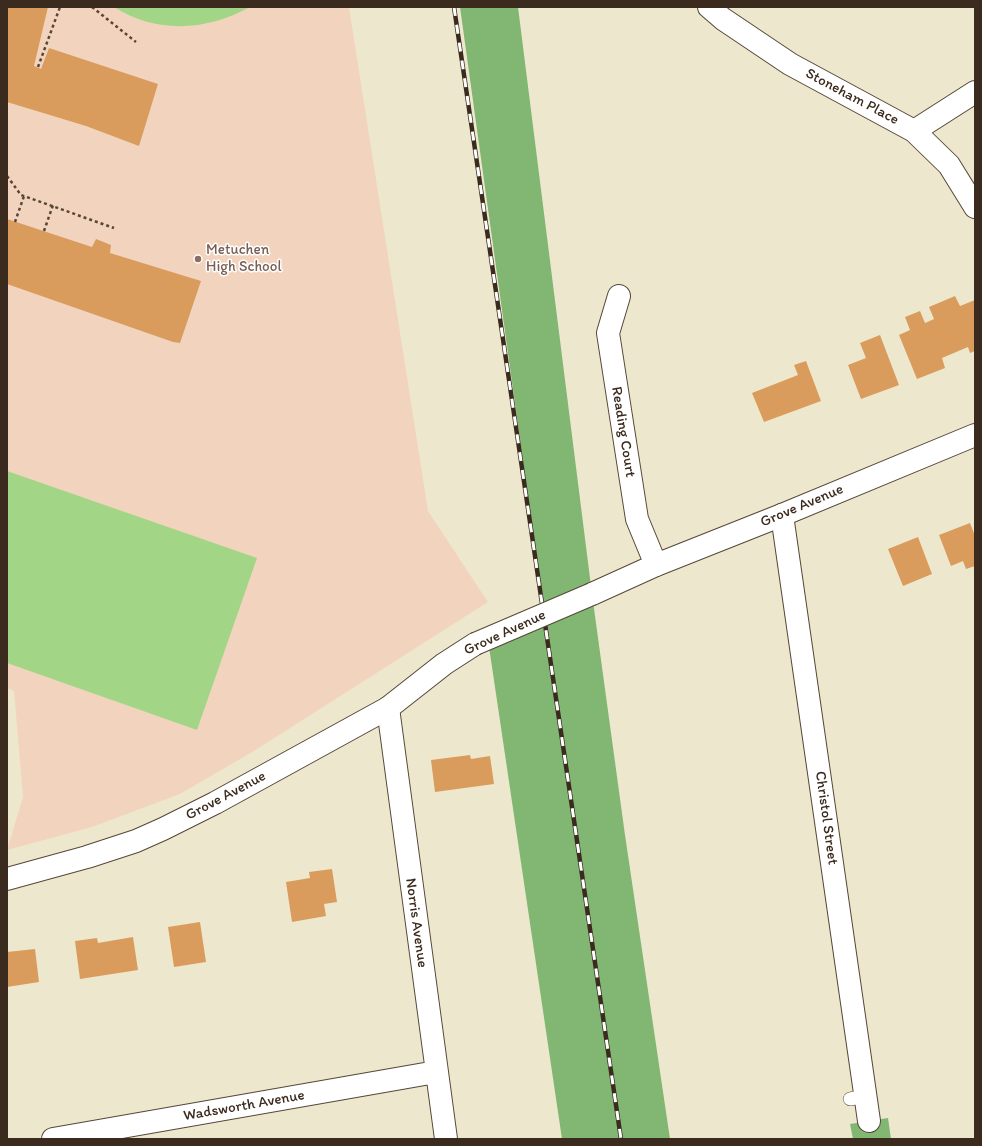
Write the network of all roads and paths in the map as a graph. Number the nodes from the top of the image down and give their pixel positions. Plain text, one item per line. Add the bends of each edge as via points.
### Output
1 (60, 7) edge
2 (92, 7) edge
3 (710, 7) edge
4 (136, 42) dead end
5 (38, 67) dead end
6 (975, 92) edge
7 (914, 131) junction
8 (7, 176) edge
9 (24, 196) junction
10 (54, 205) junction
11 (975, 207) edge
12 (15, 222) dead end
13 (114, 228) dead end
14 (44, 231) dead end
15 (619, 296) dead end
16 (975, 434) edge
17 (782, 515) junction
18 (656, 565) junction
19 (388, 708) junction
20 (7, 879) edge
21 (436, 1072) junction
22 (869, 1121) dead end
23 (53, 1139) edge
24 (446, 1139) edge

1 - 5 path
2 - 4 path
3 - 7 street, Stoneham Place via 723,19 790,64
6 - 7 street
7 - 11 street, Stoneham Place via 949,165
8 - 9 path
9 - 10 path
9 - 12 path
10 - 13 path
10 - 14 path
15 - 18 street, Reading Court via 608,333 637,519
16 - 17 street, Grove Avenue
17 - 18 street, Grove Avenue
17 - 22 street, Christol Street via 858,1097
18 - 19 street, Grove Avenue, bridge via 476,644 444,664
19 - 20 street, Grove Avenue via 163,829 87,857
19 - 21 street, Norris Avenue
21 - 23 street, Wadsworth Avenue
21 - 24 street, Norris Avenue

